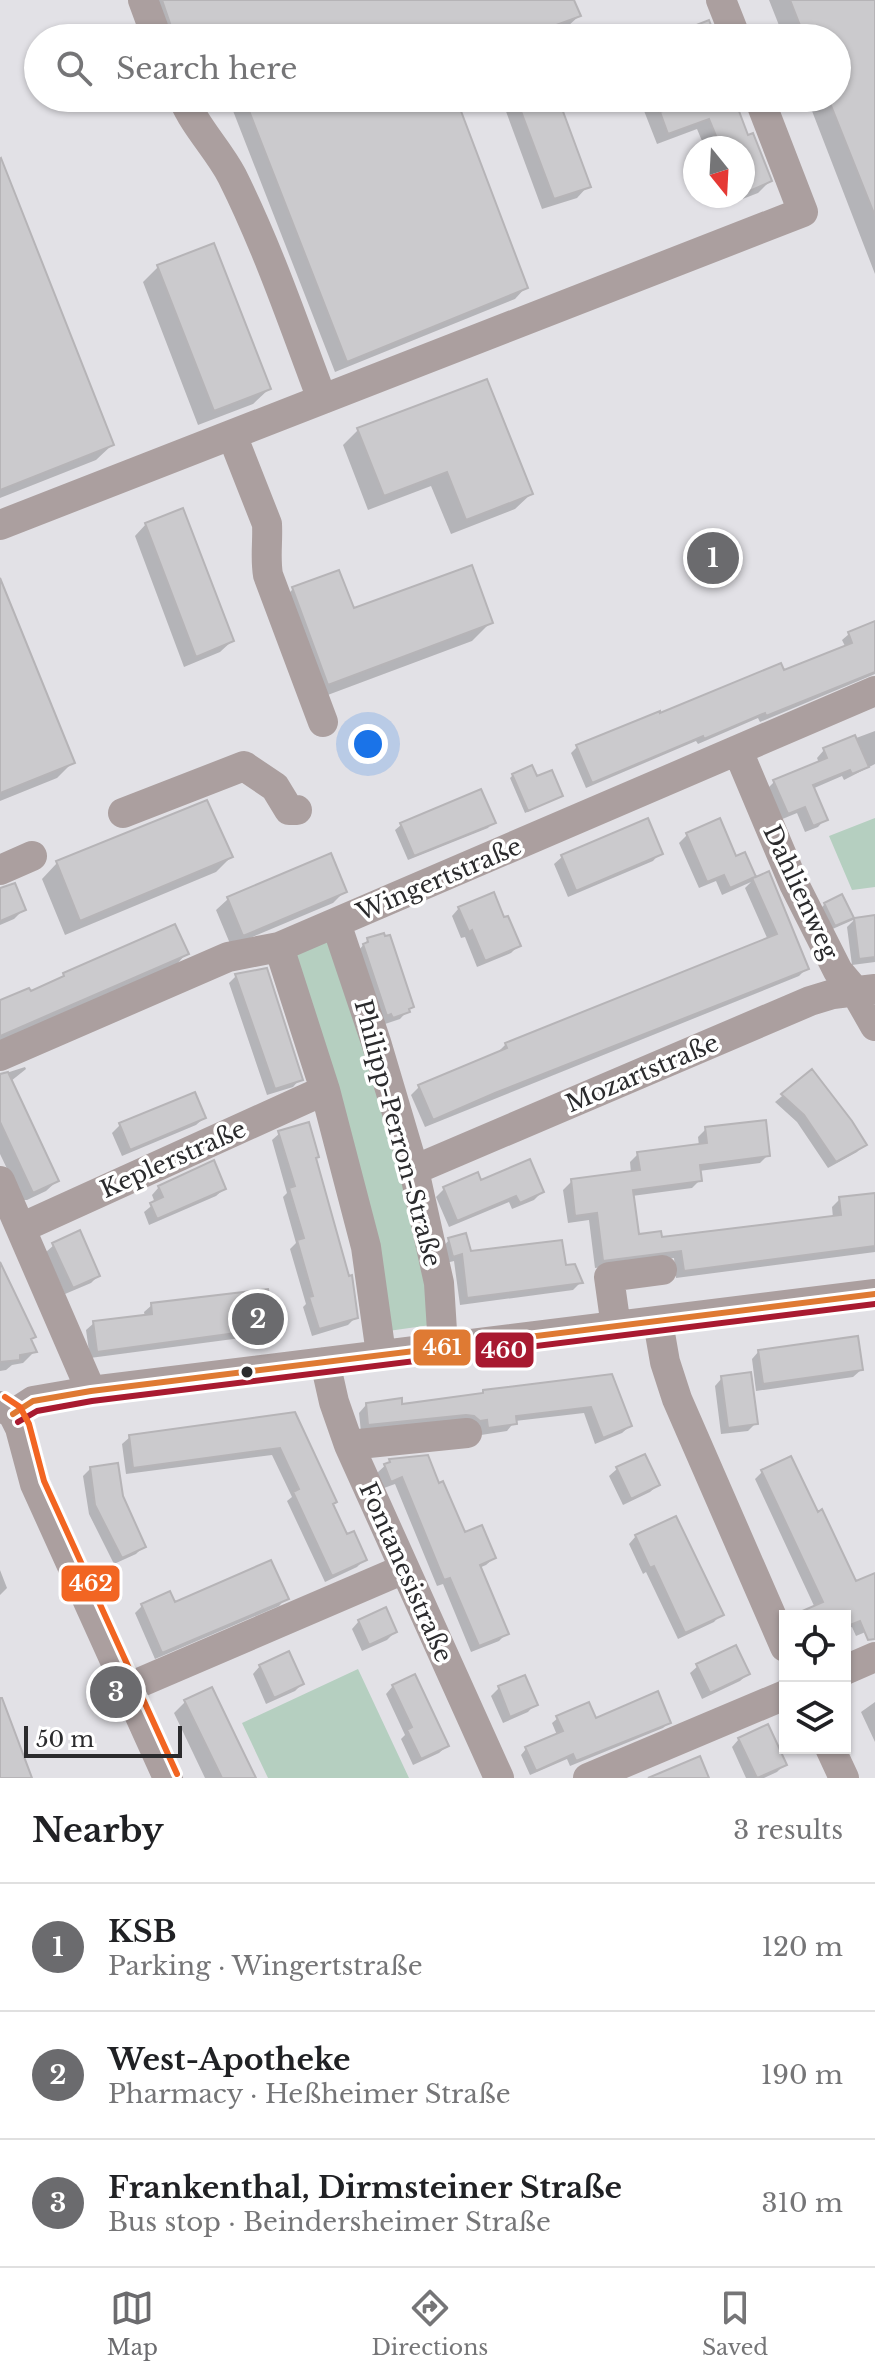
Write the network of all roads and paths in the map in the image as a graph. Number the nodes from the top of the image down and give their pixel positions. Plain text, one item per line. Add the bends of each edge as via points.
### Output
1 (143, 0) edge
2 (721, 0) edge
3 (152, 24) edge
4 (730, 24) edge
5 (189, 112) edge
6 (764, 112) edge
7 (322, 399) junction
8 (232, 435) junction
9 (0, 525) edge
10 (875, 691) edge
11 (323, 722) dead end
12 (738, 751) junction
13 (297, 810) dead end
14 (123, 813) dead end
15 (32, 856) dead end
16 (0, 870) edge
17 (336, 923) junction
18 (279, 947) junction
19 (865, 990) edge
20 (875, 1026) edge
21 (0, 1056) edge
22 (325, 1090) junction
23 (414, 1170) junction
24 (0, 1181) edge
25 (21, 1228) junction
26 (662, 1270) dead end
27 (875, 1294) edge
28 (658, 1322) junction
29 (616, 1327) junction
30 (443, 1347) junction
31 (381, 1354) junction
32 (325, 1362) junction
33 (91, 1391) junction
34 (6, 1410) edge
35 (467, 1433) dead end
36 (349, 1445) junction
37 (404, 1569) junction
38 (779, 1633) edge
39 (875, 1657) edge
40 (851, 1667) edge
41 (127, 1688) junction
42 (779, 1698) edge
43 (833, 1754) edge
44 (168, 1778) edge
45 (499, 1778) edge
46 (588, 1778) edge
47 (844, 1778) edge

1 - 3 street
2 - 4 street
5 - 7 street via 230,172 264,245
6 - 7 street via 803,212
7 - 8 street
8 - 9 street
8 - 11 street via 267,524 268,575
10 - 12 street, Wingertstraße
12 - 17 street, Wingertstraße
12 - 19 street, Dahlienweg via 794,884 838,971
13 - 14 street via 289,810 275,787 244,766
15 - 16 street
17 - 18 street, Wingertstraße
17 - 23 street, Philipp-Perron-Straße
18 - 21 street, Wingertstraße via 228,957
18 - 22 street
19 - 20 street, Dahlienweg
19 - 23 street, Mozartstraße via 810,1001
22 - 25 street, Keplerstraße
22 - 31 street via 366,1247
23 - 30 street, Philipp-Perron-Straße via 439,1283
24 - 25 street
25 - 33 street
26 - 29 street via 609,1277
27 - 28 street
28 - 29 street
28 - 38 street via 677,1399
29 - 30 street
30 - 31 street
31 - 32 street
32 - 33 street
32 - 36 street, Fontanesistraße
33 - 34 street
34 - 41 street via 20,1428 35,1484
35 - 36 street
36 - 37 street, Fontanesistraße
37 - 41 street
37 - 45 street, Fontanesistraße
39 - 40 street
41 - 44 street
42 - 46 street
43 - 47 street

